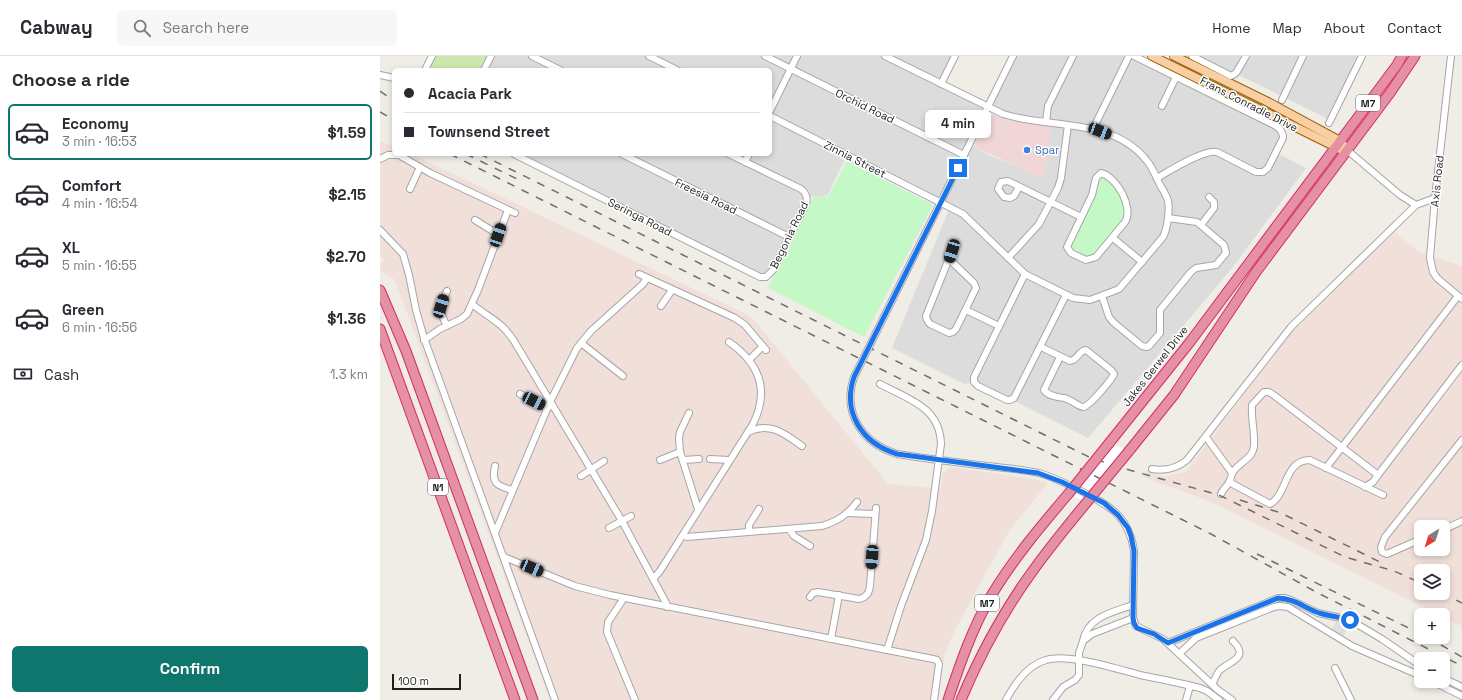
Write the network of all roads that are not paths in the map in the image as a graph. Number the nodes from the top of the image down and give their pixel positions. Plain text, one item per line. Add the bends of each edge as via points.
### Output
1 (432, 56) edge
2 (491, 56) edge
3 (532, 56) edge
4 (550, 56) edge
5 (649, 56) edge
6 (765, 56) edge
7 (797, 56) edge
8 (885, 56) edge
9 (955, 56) edge
10 (1013, 56) edge
11 (1073, 56) edge
12 (1129, 56) edge
13 (1134, 56) edge
14 (1152, 56) edge
15 (1174, 56) edge
16 (1192, 56) edge
17 (1246, 56) edge
18 (1304, 56) edge
19 (1362, 56) edge
20 (1402, 56) edge
21 (1415, 56) edge
22 (1451, 56) edge
23 (546, 63) junction
24 (426, 68) edge
25 (485, 68) edge
26 (556, 68) edge
27 (673, 68) edge
28 (791, 69) junction
29 (380, 75) edge
30 (392, 78) edge
31 (1176, 78) junction
32 (941, 84) junction
33 (1282, 100) dead end
34 (1162, 106) dead end
35 (772, 107) edge
36 (988, 108) junction
37 (772, 117) edge
38 (1046, 122) junction
39 (1329, 123) dead end
40 (1068, 125) junction
41 (1093, 129) junction
42 (1338, 144) junction
43 (1348, 152) junction
44 (392, 155) edge
45 (964, 155) junction
46 (401, 156) edge
47 (518, 156) edge
48 (626, 156) edge
49 (734, 156) edge
50 (747, 156) edge
51 (380, 159) edge
52 (745, 162) junction
53 (420, 167) junction
54 (1157, 178) junction
55 (1019, 187) dead end
56 (410, 189) dead end
57 (1209, 197) dead end
58 (1435, 198) junction
59 (941, 202) junction
60 (1051, 202) junction
61 (1416, 205) junction
62 (508, 210) junction
63 (515, 214) dead end
64 (1081, 217) junction
65 (1168, 218) junction
66 (475, 220) dead end
67 (1201, 225) junction
68 (380, 230) edge
69 (498, 235) junction
70 (789, 237) junction
71 (1113, 238) junction
72 (952, 251) dead end
73 (1008, 258) junction
74 (949, 259) junction
75 (1142, 262) junction
76 (639, 274) dead end
77 (1025, 274) junction
78 (766, 277) joint
79 (647, 278) junction
80 (380, 290) edge
81 (672, 290) junction
82 (448, 291) dead end
83 (1066, 295) junction
84 (1102, 296) junction
85 (1460, 297) edge
86 (472, 304) junction
87 (661, 306) dead end
88 (966, 310) junction
89 (447, 326) junction
90 (999, 326) junction
91 (380, 329) edge
92 (424, 340) junction
93 (729, 342) dead end
94 (581, 343) junction
95 (1041, 347) junction
96 (1060, 357) junction
97 (749, 360) junction
98 (1462, 365) edge
99 (623, 376) dead end
100 (880, 384) dead end
101 (520, 394) dead end
102 (550, 402) junction
103 (548, 408) junction
104 (689, 413) dead end
105 (747, 433) junction
106 (1206, 437) junction
107 (1462, 440) edge
108 (802, 446) dead end
109 (1341, 447) junction
110 (680, 452) junction
111 (699, 459) dead end
112 (710, 459) dead end
113 (660, 460) dead end
114 (683, 460) junction
115 (730, 460) junction
116 (939, 460) junction
117 (604, 461) dead end
118 (495, 466) dead end
119 (1326, 468) junction
120 (591, 469) junction
121 (1152, 469) dead end
122 (1232, 474) junction
123 (1378, 475) junction
124 (581, 476) dead end
125 (1229, 482) junction
126 (1365, 487) junction
127 (512, 490) junction
128 (1221, 494) dead end
129 (1382, 495) dead end
130 (857, 502) dead end
131 (698, 509) junction
132 (759, 509) dead end
133 (848, 513) junction
134 (631, 516) dead end
135 (622, 521) junction
136 (1462, 521) edge
137 (1450, 527) edge
138 (609, 528) dead end
139 (789, 529) junction
140 (749, 532) junction
141 (495, 533) junction
142 (683, 535) junction
143 (1414, 542) edge
144 (810, 546) dead end
145 (504, 557) junction
146 (653, 579) junction
147 (839, 595) junction
148 (810, 597) dead end
149 (624, 598) junction
150 (1133, 605) junction
151 (667, 607) junction
152 (1133, 618) junction
153 (831, 639) junction
154 (1083, 641) junction
155 (1233, 641) dead end
156 (1168, 643) junction
157 (887, 650) junction
158 (1180, 653) junction
159 (1079, 660) junction
160 (1414, 661) edge
161 (1335, 668) dead end
162 (1414, 673) edge
163 (1450, 681) edge
164 (1212, 684) junction
165 (1190, 686) junction
166 (1462, 687) edge
167 (1446, 688) edge
168 (1462, 696) edge
169 (514, 700) edge
170 (534, 700) edge
171 (556, 700) edge
172 (635, 700) edge
173 (934, 700) edge
174 (948, 700) edge
175 (961, 700) edge
176 (1006, 700) edge
177 (1053, 700) edge
178 (1186, 700) edge
179 (1219, 700) edge
180 (1232, 700) edge
181 (1351, 700) edge

1 - 24 street
2 - 25 street
3 - 23 street
4 - 23 street
5 - 27 street
6 - 28 street, Orchid Road
7 - 28 street
8 - 32 street, Zinnia Street
9 - 32 street
10 - 36 street
11 - 38 street via 1048,106
12 - 41 street
13 - 31 street
14 - 42 main road, Frans Conradie Drive
15 - 42 main road, Frans Conradie Drive via 1266,101
16 - 17 street via 1231,76 1236,73
18 - 33 street
19 - 39 street
20 - 42 highway, Jakes Gerwel Drive / M7
21 - 43 highway, M7
22 - 58 street, Axis Road
23 - 26 street
28 - 35 street
28 - 45 street, Orchid Road
29 - 30 street
31 - 34 street
31 - 54 street via 1274,125 1282,131 1284,138 1268,168 1263,172 1256,172 1211,151
32 - 36 street, Zinnia Street
36 - 38 street, Zinnia Street via 1010,116
36 - 45 street
37 - 59 street, Zinnia Street
38 - 40 street, Zinnia Street
40 - 41 street, Zinnia Street
40 - 60 street via 1060,183
41 - 54 street, Zinnia Street via 1127,142 1147,160
42 - 43 main road, Frans Conradie Drive
42 - 174 highway, Jakes Gerwel Drive / M7, bridge via 1190,342 1020,552 989,600 968,642
43 - 61 street
43 - 175 highway, M7, bridge via 1256,272 1178,390 1046,552 1012,600 983,651
44 - 51 street
45 - 59 street
46 - 53 street
47 - 78 street, Seringa Road via 760,277
48 - 70 street, Freesia Road
49 - 52 street
50 - 52 street
52 - 70 street, Begonia Road via 804,192 807,197
53 - 56 street
53 - 62 street
54 - 65 street, Zinnia Street via 1169,202
55 - 60 street
57 - 67 street via 1214,202 1214,208
58 - 61 street
58 - 85 street, Axis Road via 1431,264 1437,278
59 - 73 street, Zinnia Street via 964,214
59 - 116 street, bridge via 850,388 850,404 855,421 870,440 897,454
60 - 64 street
60 - 73 street via 1035,230
61 - 106 street via 1291,327
62 - 63 street
62 - 69 street
64 - 71 street via 1068,245 1071,253 1086,260 1093,259
64 - 71 street via 1092,195 1096,178 1104,173 1117,186 1128,207 1127,220
65 - 67 street via 1192,220
65 - 75 street, Zinnia Street via 1164,236
66 - 69 street
67 - 84 street via 1224,245 1225,255 1216,265 1196,268 1191,272 1160,310 1160,333 1149,346 1142,346 1109,318
68 - 92 street via 403,254
69 - 86 street
70 - 78 street, Begonia Road via 773,270
71 - 75 street
72 - 74 street
73 - 77 street, Zinnia Street
74 - 88 street via 976,287
74 - 88 street via 926,318 930,324 951,333 956,329
75 - 84 street, Zinnia Street via 1119,290
76 - 79 street
77 - 83 street, Zinnia Street
77 - 90 street
79 - 81 street
79 - 94 street
80 - 170 highway, N1 via 406,351
81 - 87 street
81 - 97 street via 745,325 765,348
82 - 89 street via 441,314
83 - 84 street, Zinnia Street via 1086,300
83 - 95 street
85 - 109 street, Axis Road
86 - 89 street via 461,319
86 - 102 street via 494,318 508,332
88 - 90 street
89 - 92 street
90 - 95 street via 974,377 974,382 978,386 1012,400
91 - 169 highway, N1
92 - 141 street
93 - 97 street
94 - 99 street
94 - 102 street
95 - 96 street
96 - 96 street via 1072,361 1086,350 1111,370 1114,376 1090,403 1081,407 1071,400 1054,396 1044,390
97 - 105 street via 759,379 762,395 757,416
98 - 123 street
100 - 116 street via 917,403 933,416 941,434
101 - 103 street
102 - 103 street
102 - 120 street
103 - 127 street
104 - 110 street via 680,432
105 - 108 street via 754,429 775,428
105 - 115 street
106 - 121 street via 1183,463 1171,469
106 - 122 street
107 - 143 street via 1385,537 1382,552 1387,554
109 - 119 street, Axis Road
109 - 122 street via 1275,396 1264,392 1252,406 1252,453
109 - 123 street
110 - 113 street
110 - 114 street
111 - 114 street
112 - 115 street
114 - 131 street
115 - 131 street
116 - 150 street via 1038,473 1062,482 1112,508 1128,528 1134,551
116 - 157 street via 926,540
117 - 120 street
118 - 127 street via 495,482
119 - 125 street via 1310,460 1302,460 1295,465 1277,500 1270,504
119 - 126 street
120 - 124 street
120 - 135 street
122 - 125 street
123 - 126 street
125 - 128 street
126 - 129 street
127 - 141 street
130 - 133 street
131 - 142 street
132 - 140 street
133 - 139 street via 822,526
133 - 147 street via 875,511 870,586 866,597 859,599
134 - 135 street
135 - 138 street
135 - 146 street
136 - 137 street
139 - 140 street
139 - 144 street via 794,536
140 - 142 street via 687,537
141 - 145 street
142 - 146 street
145 - 149 street via 575,586
145 - 171 street
146 - 151 street
147 - 148 street via 818,592
147 - 153 street
149 - 151 street
149 - 172 street via 608,622 607,632
150 - 152 street
150 - 154 street via 1095,621 1088,627
151 - 153 street
152 - 154 street via 1092,634
152 - 156 street via 1137,628 1154,634
153 - 157 street
154 - 159 street
155 - 164 street via 1239,649 1239,656 1220,670
156 - 158 street
156 - 160 street via 1278,598 1284,598 1318,613 1350,620 1382,638
157 - 173 street via 937,660 939,667
158 - 162 street via 1196,638 1274,607 1284,606 1356,648
158 - 164 street
159 - 165 street
159 - 176 street via 1057,658 1037,663 1023,675
159 - 177 street via 1077,678 1063,686
161 - 181 street
163 - 166 street
164 - 180 street
165 - 178 street
165 - 179 street via 1207,691
167 - 168 street

